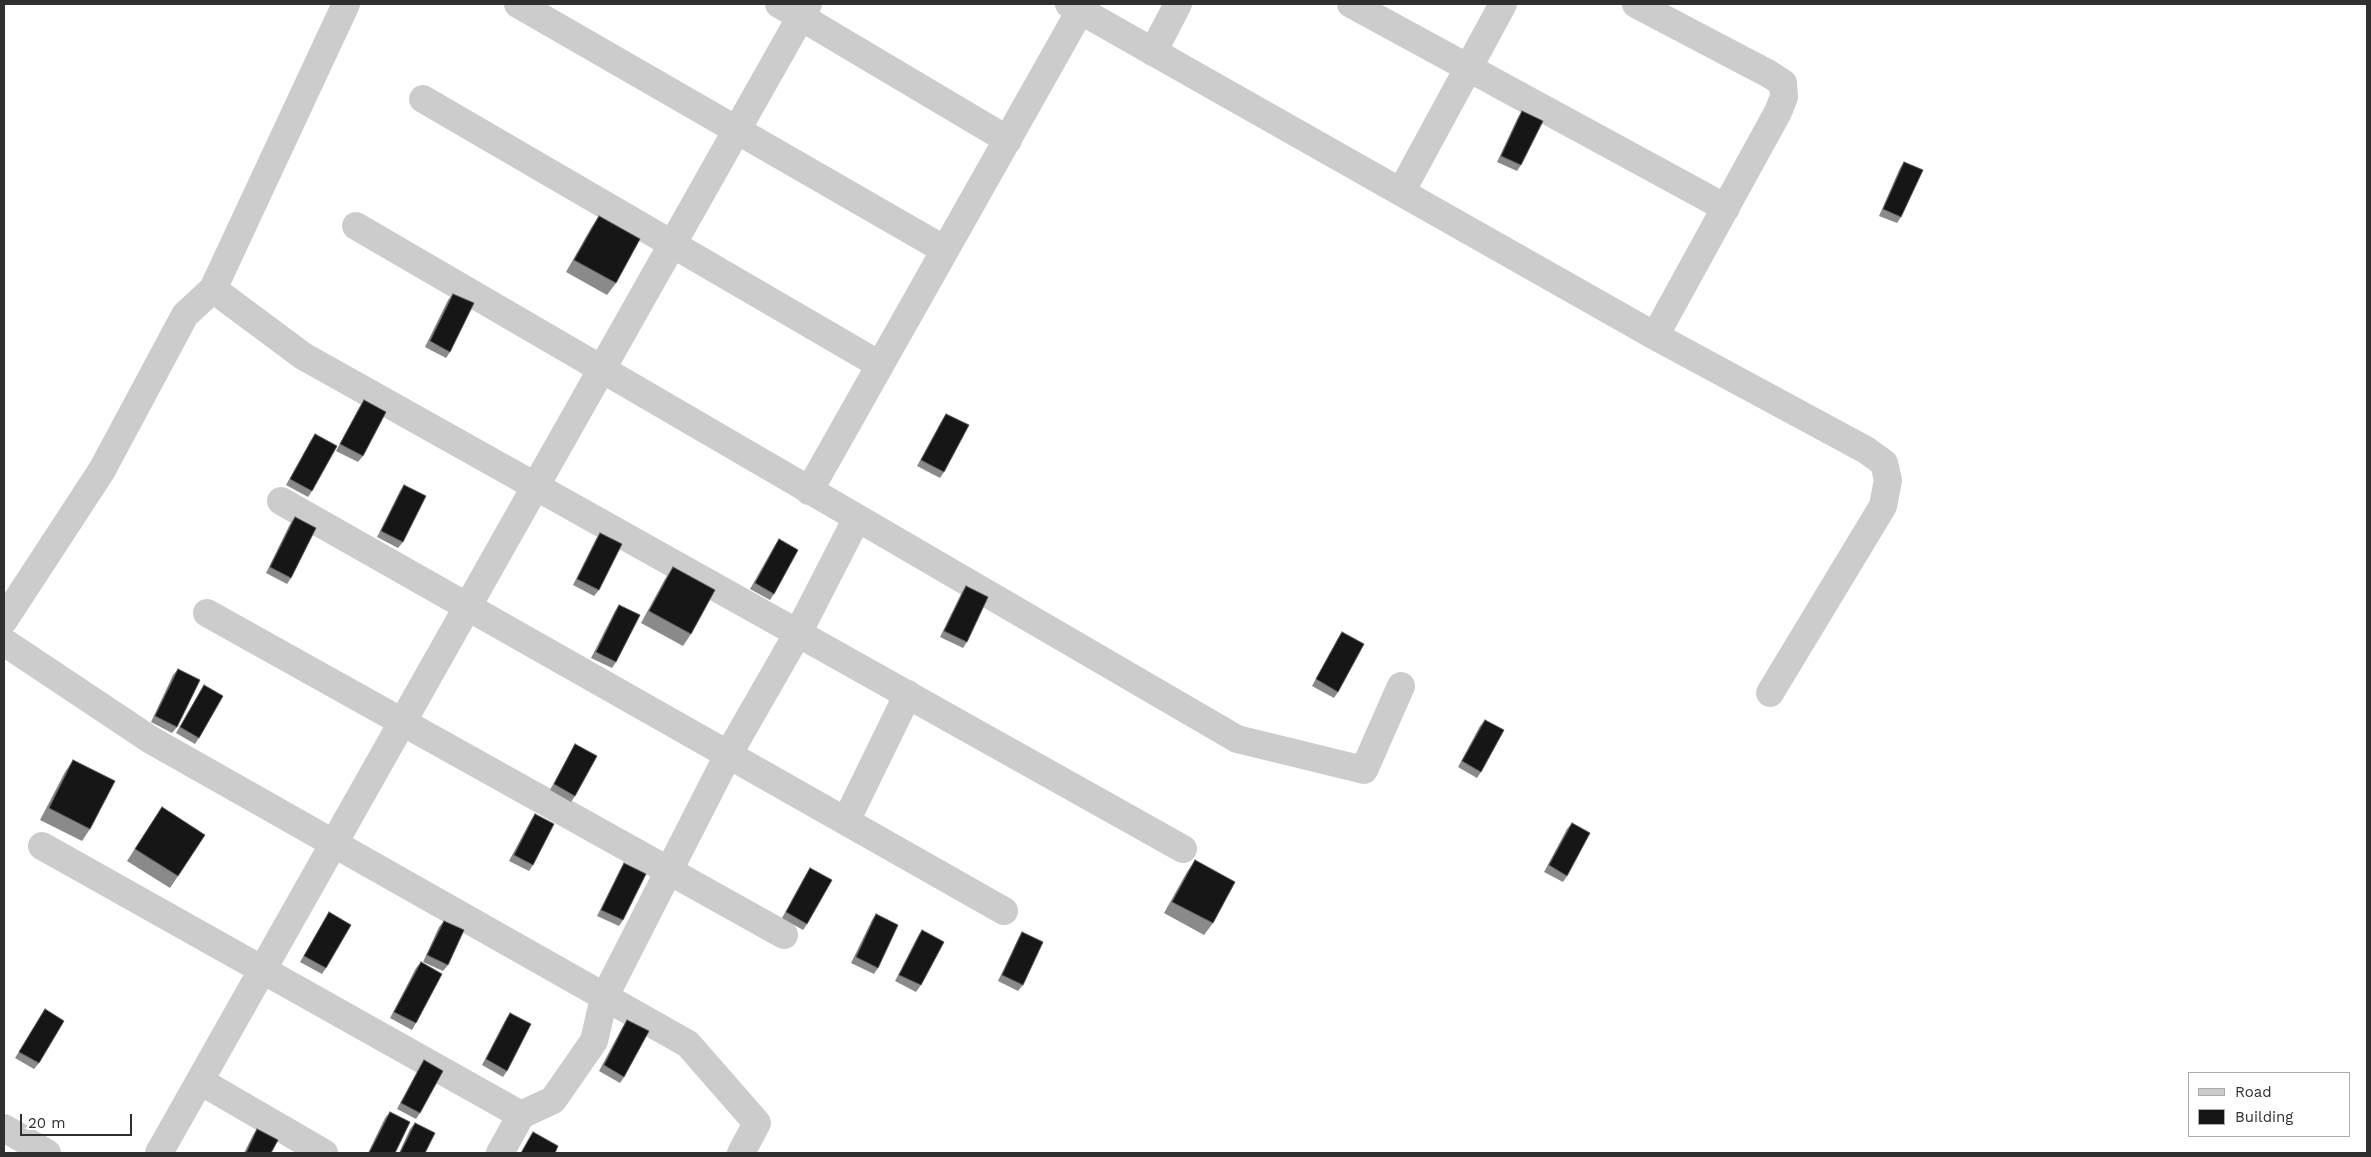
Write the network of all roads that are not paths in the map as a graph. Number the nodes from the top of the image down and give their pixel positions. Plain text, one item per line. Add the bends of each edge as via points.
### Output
1 (346, 4) edge
2 (518, 4) edge
3 (1178, 4) edge
4 (1351, 4) edge
5 (1503, 4) edge
6 (1636, 4) edge
7 (1075, 7) edge
8 (796, 8) edge
9 (1153, 52) junction
10 (1468, 67) junction
11 (424, 99) dead end
12 (736, 130) junction
13 (1008, 140) junction
14 (1401, 192) junction
15 (1726, 208) junction
16 (356, 226) dead end
17 (672, 244) junction
18 (945, 250) junction
19 (213, 288) junction
20 (1655, 336) junction
21 (880, 365) junction
22 (601, 369) junction
23 (535, 485) junction
24 (809, 490) junction
25 (281, 501) dead end
26 (857, 518) junction
27 (467, 606) junction
28 (207, 613) dead end
29 (4, 620) edge
30 (798, 633) junction
31 (4, 642) edge
32 (1401, 686) dead end
33 (1770, 693) dead end
34 (908, 694) junction
35 (402, 722) junction
36 (728, 755) junction
37 (846, 821) junction
38 (333, 844) junction
39 (42, 846) dead end
40 (1183, 849) dead end
41 (668, 871) junction
42 (1004, 911) dead end
43 (784, 935) dead end
44 (262, 970) junction
45 (604, 998) junction
46 (200, 1081) junction
47 (521, 1115) junction
48 (4, 1128) edge
49 (47, 1153) edge
50 (159, 1153) edge
51 (324, 1153) edge
52 (500, 1153) edge
53 (741, 1153) edge

1 - 19 street
2 - 12 street
3 - 9 street
4 - 10 street
5 - 10 street
6 - 15 street via 1783,83 1784,97 1778,112
7 - 9 street
7 - 13 street
8 - 12 street
8 - 13 street
9 - 14 street
10 - 14 street
10 - 15 street
11 - 17 street
12 - 17 street
12 - 18 street
13 - 18 street
14 - 20 street
15 - 20 street
16 - 22 street
17 - 21 street
17 - 22 street
18 - 21 street
19 - 23 street via 304,356
19 - 29 street via 185,315 102,470
20 - 33 street via 1866,450 1884,463 1888,480 1883,506
21 - 24 street
22 - 23 street
22 - 24 street
23 - 27 street
23 - 30 street
24 - 26 street
25 - 27 street
26 - 30 street
26 - 32 street via 1237,739 1364,770
27 - 35 street
27 - 36 street
28 - 35 street
30 - 34 street
30 - 36 street
31 - 38 street via 151,740
34 - 37 street
34 - 40 street
35 - 38 street
35 - 41 street
36 - 37 street
36 - 41 street
37 - 42 street
38 - 44 street
38 - 45 street
39 - 44 street
41 - 43 street
41 - 45 street
44 - 46 street
44 - 47 street
45 - 47 street via 594,1041 553,1100
45 - 53 street via 688,1044 757,1123
46 - 50 street
46 - 51 street
47 - 52 street
48 - 49 street

